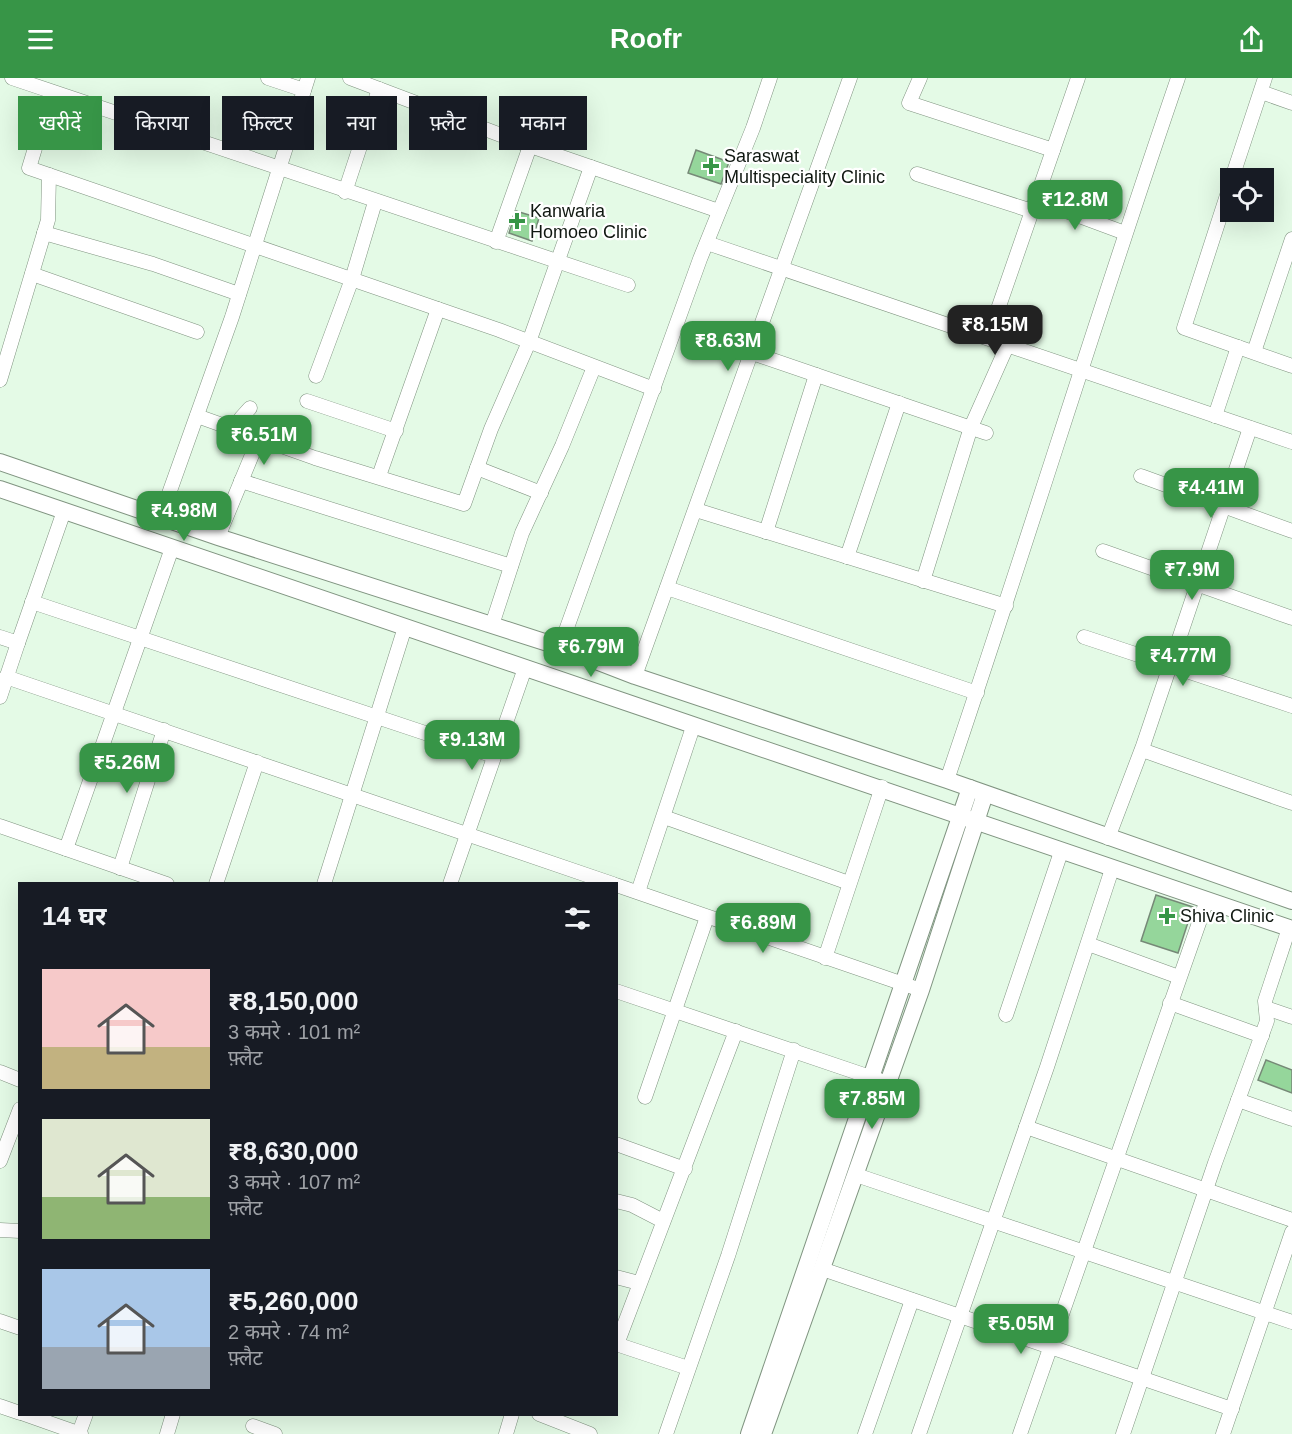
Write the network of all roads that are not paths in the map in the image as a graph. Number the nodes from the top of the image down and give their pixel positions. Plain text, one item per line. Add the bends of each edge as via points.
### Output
1 (12, 78) edge
2 (268, 78) edge
3 (350, 78) edge
4 (770, 78) edge
5 (850, 78) edge
6 (920, 78) edge
7 (1078, 78) edge
8 (1178, 78) edge
9 (1265, 78) edge
10 (306, 84) edge
11 (379, 89) junction
12 (52, 92) junction
13 (1261, 92) junction
14 (1292, 103) edge
15 (499, 134) edge
16 (529, 150) edge
17 (542, 150) edge
18 (1053, 150) junction
19 (591, 167) junction
20 (1235, 168) edge
21 (278, 169) junction
22 (916, 174) dead end
23 (49, 175) junction
24 (345, 192) junction
25 (375, 201) junction
26 (1034, 205) junction
27 (719, 212) junction
28 (1220, 217) edge
29 (44, 232) junction
30 (1125, 234) junction
31 (1292, 239) edge
32 (496, 242) junction
33 (707, 243) junction
34 (254, 244) junction
35 (559, 262) junction
36 (783, 267) junction
37 (32, 274) junction
38 (352, 279) junction
39 (628, 285) dead end
40 (239, 294) junction
41 (438, 309) junction
42 (197, 332) dead end
43 (988, 338) junction
44 (530, 342) junction
45 (1008, 344) junction
46 (1238, 346) junction
47 (1254, 352) junction
48 (752, 353) junction
49 (594, 366) junction
50 (1292, 366) edge
51 (1081, 369) junction
52 (816, 375) junction
53 (316, 376) dead end
54 (0, 380) edge
55 (654, 389) junction
56 (307, 401) dead end
57 (899, 403) junction
58 (250, 408) dead end
59 (197, 416) junction
60 (1215, 416) junction
61 (971, 428) junction
62 (1250, 428) junction
63 (239, 431) junction
64 (396, 431) junction
65 (986, 433) dead end
66 (259, 438) junction
67 (1292, 442) edge
68 (0, 462) edge
69 (477, 468) junction
70 (379, 476) junction
71 (1140, 476) dead end
72 (241, 481) junction
73 (0, 489) edge
74 (542, 493) junction
75 (1224, 507) junction
76 (696, 510) junction
77 (64, 511) junction
78 (161, 516) junction
79 (1292, 531) edge
80 (766, 532) junction
81 (218, 537) junction
82 (172, 548) junction
83 (1103, 551) dead end
84 (847, 557) junction
85 (511, 566) junction
86 (923, 581) junction
87 (1197, 586) junction
88 (667, 588) junction
89 (32, 602) junction
90 (1006, 606) junction
91 (1292, 618) edge
92 (492, 626) junction
93 (405, 627) junction
94 (0, 636) edge
95 (140, 637) junction
96 (1084, 637) dead end
97 (18, 643) junction
98 (560, 647) junction
99 (1170, 666) junction
100 (525, 668) junction
101 (635, 676) junction
102 (6, 677) junction
103 (977, 693) junction
104 (0, 697) edge
105 (1292, 706) edge
106 (113, 713) junction
107 (378, 716) junction
108 (693, 727) junction
109 (164, 730) junction
110 (1142, 750) junction
111 (494, 756) junction
112 (257, 762) junction
113 (947, 780) junction
114 (882, 787) junction
115 (978, 791) junction
116 (354, 794) junction
117 (1292, 803) edge
118 (664, 817) junction
119 (969, 818) junction
120 (0, 826) edge
121 (468, 832) junction
122 (1108, 838) junction
123 (66, 849) junction
124 (1061, 852) junction
125 (120, 868) junction
126 (1112, 869) junction
127 (161, 882) edge
128 (217, 882) edge
129 (325, 882) edge
130 (451, 882) edge
131 (609, 882) edge
132 (849, 883) junction
133 (618, 885) edge
134 (638, 892) junction
135 (1207, 900) junction
136 (1292, 901) edge
137 (707, 917) junction
138 (1290, 929) edge
139 (1088, 944) junction
140 (825, 958) junction
141 (1179, 977) junction
142 (904, 984) junction
143 (921, 990) junction
144 (618, 992) edge
145 (1170, 1003) junction
146 (1266, 1008) junction
147 (676, 1011) junction
148 (1006, 1015) dead end
149 (1292, 1017) edge
150 (736, 1030) junction
151 (1262, 1036) junction
152 (794, 1050) junction
153 (0, 1072) edge
154 (872, 1078) junction
155 (18, 1079) edge
156 (888, 1083) junction
157 (645, 1097) dead end
158 (1238, 1100) junction
159 (18, 1114) edge
160 (1292, 1119) edge
161 (1026, 1127) junction
162 (618, 1144) edge
163 (1115, 1158) junction
164 (0, 1161) edge
165 (685, 1169) junction
166 (856, 1175) junction
167 (1206, 1190) junction
168 (618, 1202) edge
169 (1292, 1220) edge
170 (663, 1221) junction
171 (993, 1222) junction
172 (0, 1230) edge
173 (18, 1231) edge
174 (1292, 1232) edge
175 (1083, 1252) junction
176 (822, 1269) junction
177 (618, 1278) edge
178 (1176, 1282) junction
179 (639, 1283) junction
180 (912, 1300) junction
181 (1264, 1313) junction
182 (960, 1317) junction
183 (0, 1321) edge
184 (1292, 1322) edge
185 (18, 1327) edge
186 (618, 1341) edge
187 (618, 1344) edge
188 (1050, 1348) junction
189 (688, 1368) junction
190 (1143, 1378) junction
191 (0, 1406) edge
192 (1232, 1409) junction
193 (18, 1412) edge
194 (30, 1416) edge
195 (85, 1416) edge
196 (172, 1416) edge
197 (511, 1416) edge
198 (545, 1416) edge
199 (254, 1425) edge
200 (80, 1434) edge
201 (167, 1434) edge
202 (275, 1434) edge
203 (506, 1434) edge
204 (588, 1434) edge
205 (666, 1434) edge
206 (749, 1434) edge
207 (763, 1434) edge
208 (865, 1434) edge
209 (919, 1434) edge
210 (1020, 1434) edge
211 (1123, 1434) edge
212 (1223, 1434) edge

1 - 12 street
2 - 10 street
3 - 11 street
4 - 27 street
5 - 36 street
6 - 18 street via 909,103
7 - 18 street
8 - 30 street
9 - 13 street
10 - 21 street
11 - 15 street
11 - 24 street
12 - 21 street
12 - 23 street via 29,168
13 - 14 street
13 - 20 street
16 - 32 street
17 - 19 street
18 - 26 street
19 - 27 street
19 - 35 street
21 - 24 street
21 - 34 street
22 - 26 street
23 - 29 street
23 - 34 street
24 - 25 street
25 - 32 street
25 - 38 street
26 - 30 street
26 - 43 street
27 - 33 street
28 - 46 street via 1184,328
29 - 37 street
29 - 40 street
30 - 51 street
31 - 47 street
32 - 35 street
33 - 36 street
33 - 55 street
34 - 38 street
34 - 40 street
35 - 39 street
35 - 44 street
36 - 43 street
36 - 48 street
37 - 42 street
37 - 54 street
38 - 41 street
38 - 53 street
40 - 59 street
41 - 44 street
41 - 64 street
43 - 45 street
44 - 49 street
44 - 69 street
45 - 51 street
45 - 61 street
46 - 47 street
46 - 60 street
47 - 50 street
48 - 52 street
48 - 76 street
49 - 55 street
49 - 74 street
51 - 60 street
51 - 90 street
52 - 57 street
52 - 80 street
55 - 98 street
56 - 64 street
57 - 61 street
57 - 84 street
58 - 63 street via 241,418
59 - 63 street
59 - 78 street
60 - 62 street
61 - 65 street
61 - 86 street
62 - 67 street
62 - 75 street
63 - 66 street
64 - 70 street
66 - 70 street
66 - 72 street
68 - 78 street
69 - 70 street via 464,504
69 - 74 street
71 - 75 street
72 - 81 street
72 - 85 street
73 - 77 street
74 - 85 street
75 - 79 street
75 - 87 street
76 - 80 street
76 - 88 street
77 - 82 street
77 - 89 street
78 - 81 street
80 - 84 street
81 - 92 street
82 - 93 street
82 - 95 street
83 - 87 street
84 - 86 street
85 - 92 street
86 - 90 street
87 - 91 street
87 - 99 street
88 - 101 street
88 - 103 street
89 - 95 street
89 - 97 street
90 - 103 street
92 - 98 street
93 - 100 street
93 - 107 street
94 - 97 street
95 - 106 street
95 - 107 street
96 - 99 street
97 - 102 street
98 - 101 street
99 - 105 street
99 - 110 street
100 - 108 street
100 - 111 street
101 - 113 street
102 - 104 street
102 - 106 street
103 - 113 street
106 - 109 street
106 - 123 street
107 - 111 street
107 - 116 street
108 - 114 street
108 - 118 street
109 - 112 street
109 - 125 street
110 - 117 street
110 - 122 street
111 - 121 street
112 - 116 street
112 - 128 street
113 - 115 street
114 - 119 street
114 - 132 street
115 - 119 street
115 - 122 street
116 - 121 street
116 - 129 street
118 - 132 street
118 - 134 street
119 - 124 street
119 - 142 street
119 - 143 street
120 - 123 street
121 - 130 street
121 - 131 street
122 - 136 street
123 - 125 street
124 - 126 street
124 - 148 street
125 - 127 street
126 - 135 street
126 - 139 street
132 - 140 street
133 - 134 street
134 - 137 street
135 - 138 street
135 - 141 street
137 - 140 street
137 - 147 street
138 - 146 street
139 - 141 street
139 - 161 street
140 - 142 street
141 - 145 street
142 - 143 street
142 - 154 street
143 - 156 street
144 - 147 street
145 - 151 street
145 - 163 street
146 - 149 street
146 - 151 street
147 - 150 street
147 - 157 street
150 - 152 street
150 - 165 street
151 - 158 street
152 - 154 street
152 - 189 street
153 - 155 street
154 - 156 street
154 - 206 street
156 - 166 street
158 - 160 street
158 - 167 street
159 - 164 street
161 - 163 street
161 - 171 street
162 - 165 street
163 - 167 street
163 - 175 street
165 - 170 street
166 - 171 street
166 - 176 street
167 - 169 street
167 - 178 street
168 - 170 street
170 - 179 street
171 - 175 street
171 - 182 street
172 - 173 street
174 - 181 street
175 - 178 street
175 - 188 street
176 - 180 street
176 - 207 street
177 - 179 street
178 - 181 street
178 - 190 street
179 - 186 street
180 - 182 street
180 - 208 street
181 - 184 street
181 - 192 street
182 - 188 street
182 - 209 street
183 - 185 street
187 - 189 street
188 - 190 street
188 - 210 street
189 - 205 street
190 - 192 street
190 - 211 street
191 - 193 street
192 - 212 street
194 - 200 street
195 - 200 street
196 - 201 street
197 - 203 street
198 - 204 street
199 - 202 street

